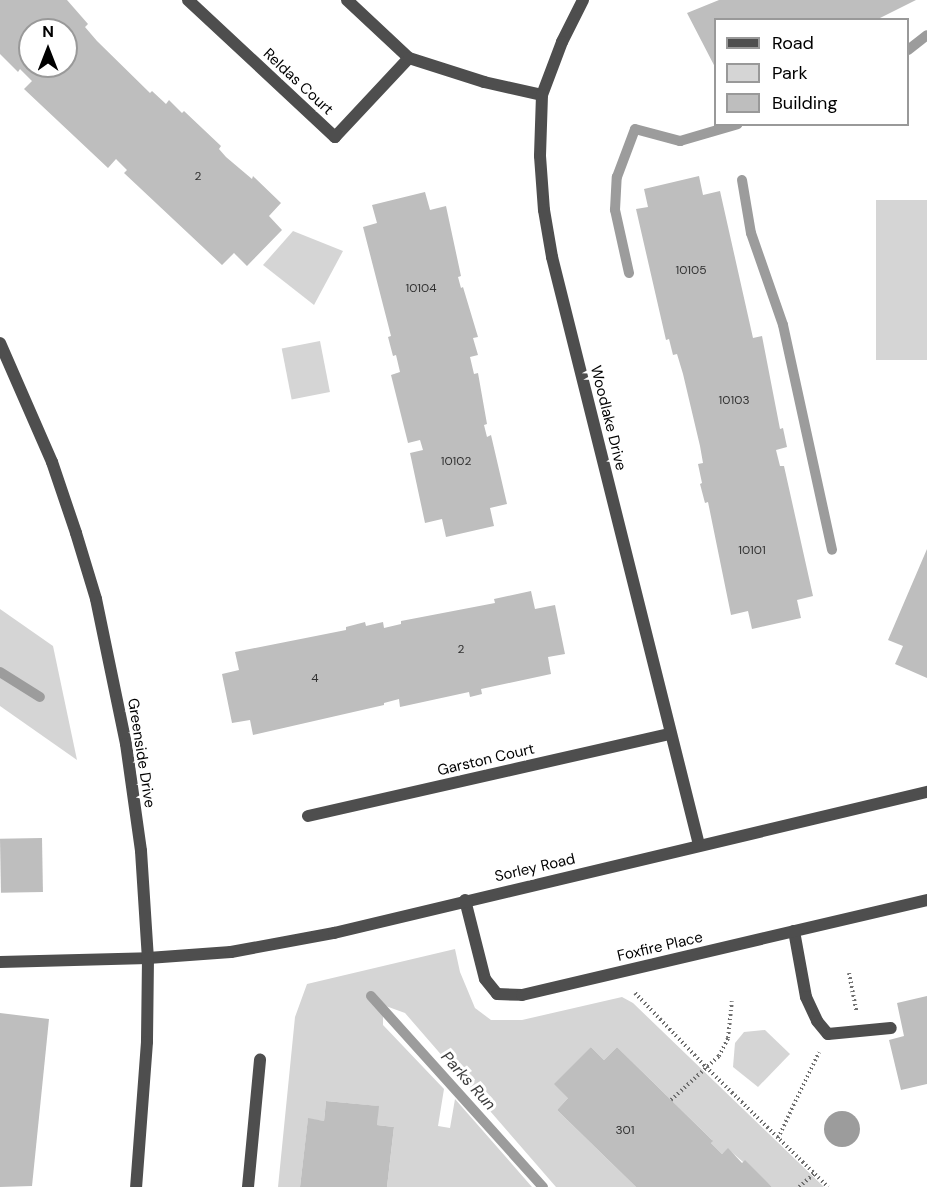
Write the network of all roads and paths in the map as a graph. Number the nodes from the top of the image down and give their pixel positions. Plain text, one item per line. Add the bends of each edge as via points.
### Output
1 (188, 0) edge
2 (347, 0) edge
3 (583, 0) edge
4 (409, 58) junction
5 (542, 95) junction
6 (0, 343) edge
7 (670, 734) junction
8 (927, 792) edge
9 (308, 816) dead end
10 (699, 844) junction
11 (465, 900) junction
12 (927, 900) edge
13 (794, 931) junction
14 (148, 958) junction
15 (0, 962) edge
16 (616, 973) junction
17 (849, 973) dead end
18 (732, 1001) dead end
19 (891, 1028) dead end
20 (861, 1033) junction
21 (828, 1034) junction
22 (260, 1060) dead end
23 (706, 1067) junction
24 (671, 1100) dead end
25 (778, 1138) junction
26 (814, 1174) junction
27 (136, 1187) edge
28 (248, 1187) edge
29 (800, 1187) edge
30 (828, 1187) edge

1 - 4 street, Reldas Court via 335,137
2 - 4 street
3 - 5 street, Woodlake Drive
4 - 5 street via 484,82
5 - 7 street, Woodlake Drive via 540,156 552,257
6 - 14 street, Greenside Drive via 52,462 96,599 114,677 135,806
7 - 9 street, Garston Court
7 - 10 street, Woodlake Drive
8 - 10 street, Sorley Road
10 - 11 street, Sorley Road
11 - 14 street, Sorley Road via 334,933 242,950
11 - 16 street, Foxfire Place via 485,979 497,994 522,994
12 - 13 street, Foxfire Place
13 - 16 street, Foxfire Place
13 - 21 street via 806,997
14 - 15 street, Sorley Road
14 - 27 street, Greenside Drive via 147,1042
16 - 23 path
17 - 20 path
18 - 23 path via 728,1038 719,1056
19 - 20 street
20 - 21 street
21 - 25 path
22 - 28 street
23 - 24 path
23 - 25 path
25 - 26 path
26 - 29 path
26 - 30 path

